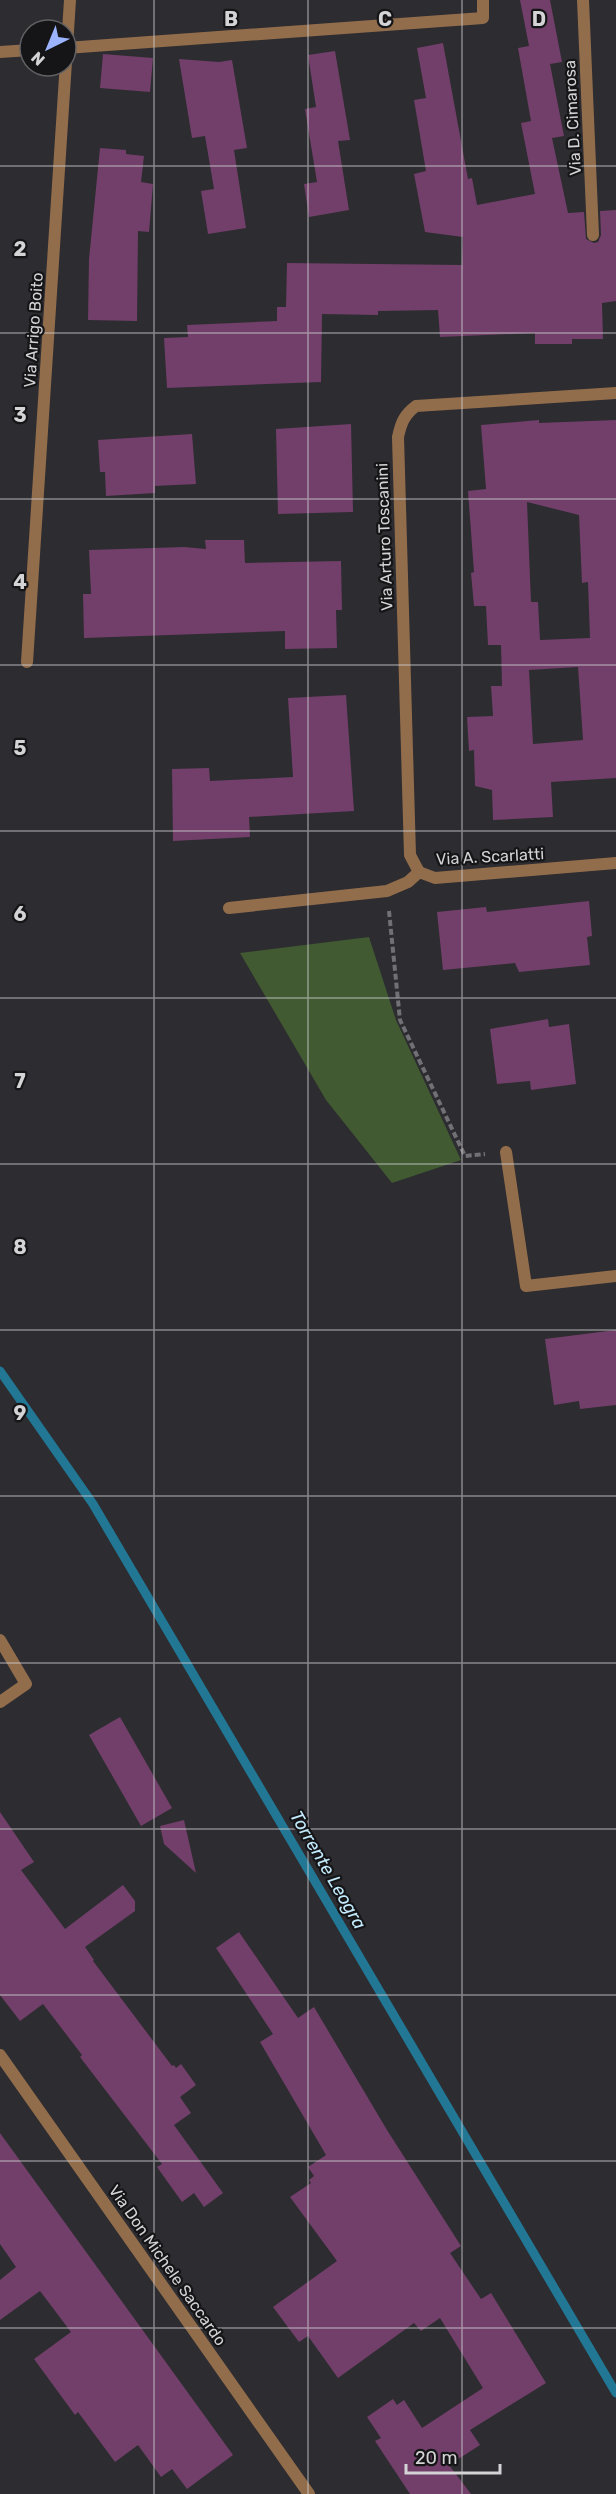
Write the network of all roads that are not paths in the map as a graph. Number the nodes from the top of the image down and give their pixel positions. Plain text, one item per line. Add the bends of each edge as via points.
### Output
1 (70, 0) edge
2 (483, 0) edge
3 (583, 0) edge
4 (69, 18) edge
5 (78, 47) edge
6 (18, 51) edge
7 (0, 52) edge
8 (65, 78) edge
9 (593, 235) dead end
10 (616, 393) edge
11 (27, 662) dead end
12 (616, 863) edge
13 (419, 872) junction
14 (229, 908) dead end
15 (506, 1152) road end
16 (616, 1276) edge
17 (0, 1640) edge
18 (0, 1702) edge
19 (0, 2055) edge
20 (309, 2494) edge

1 - 4 street, Via Arrigo Boito
2 - 5 street via 483,18
3 - 9 street, Via D. Cimarosa
6 - 7 street
8 - 11 street, Via Arrigo Boito
10 - 13 street, Via Arturo Toscanini via 416,406 401,421 398,437 410,855
12 - 13 street, Via A. Scarlatti via 435,878
13 - 14 street, Via A. Scarlatti via 387,891
15 - 16 street via 526,1286
17 - 18 street via 26,1684
19 - 20 street, Via Don Michele Saccardo

